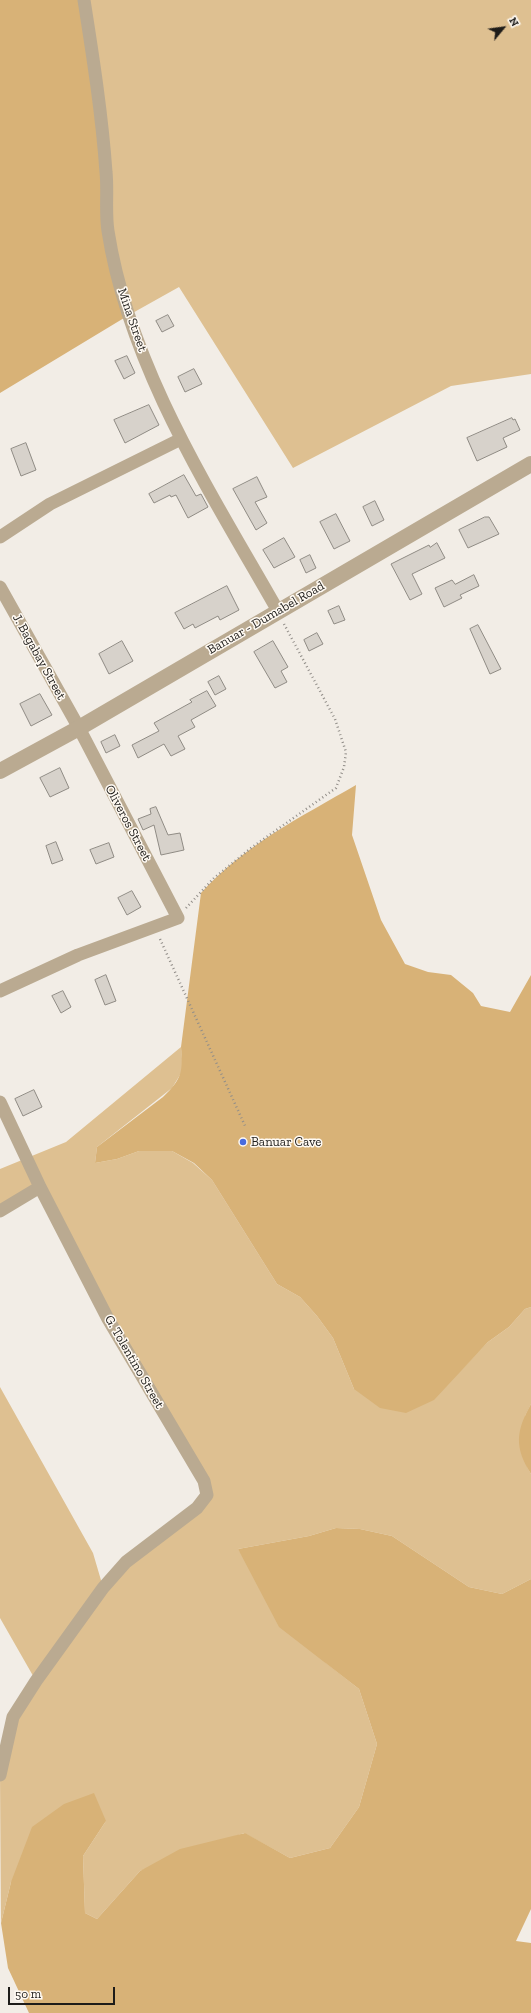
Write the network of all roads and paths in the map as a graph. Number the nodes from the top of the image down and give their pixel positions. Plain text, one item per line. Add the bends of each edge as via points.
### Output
1 (84, 0) edge
2 (181, 439) junction
3 (531, 464) edge
4 (0, 537) edge
5 (0, 586) edge
6 (278, 611) junction
7 (79, 728) junction
8 (0, 772) edge
9 (178, 918) junction
10 (155, 928) junction
11 (0, 991) edge
12 (0, 1102) edge
13 (246, 1128) dead end
14 (40, 1187) junction
15 (0, 1212) edge
16 (0, 1775) edge

1 - 2 street, Mina Street via 106,172 108,230 120,284 137,340
2 - 4 street via 50,504
2 - 6 street, Mina Street
3 - 6 street, Banuar - Dumabel Road
5 - 7 street, J. Bagabay Street
6 - 7 street, Banuar - Dumabel Road
6 - 9 path via 335,720 346,752 344,767 336,788 251,848 214,878
7 - 8 street, Banuar - Dumabel Road
7 - 9 street, Oliveros Street
9 - 10 street
10 - 11 street via 78,955
10 - 13 path
12 - 14 street, G. Tolentino Street
14 - 15 street
14 - 16 street, G. Tolentino Street via 108,1319 206,1488 207,1495 197,1508 126,1562 103,1588 12,1717

